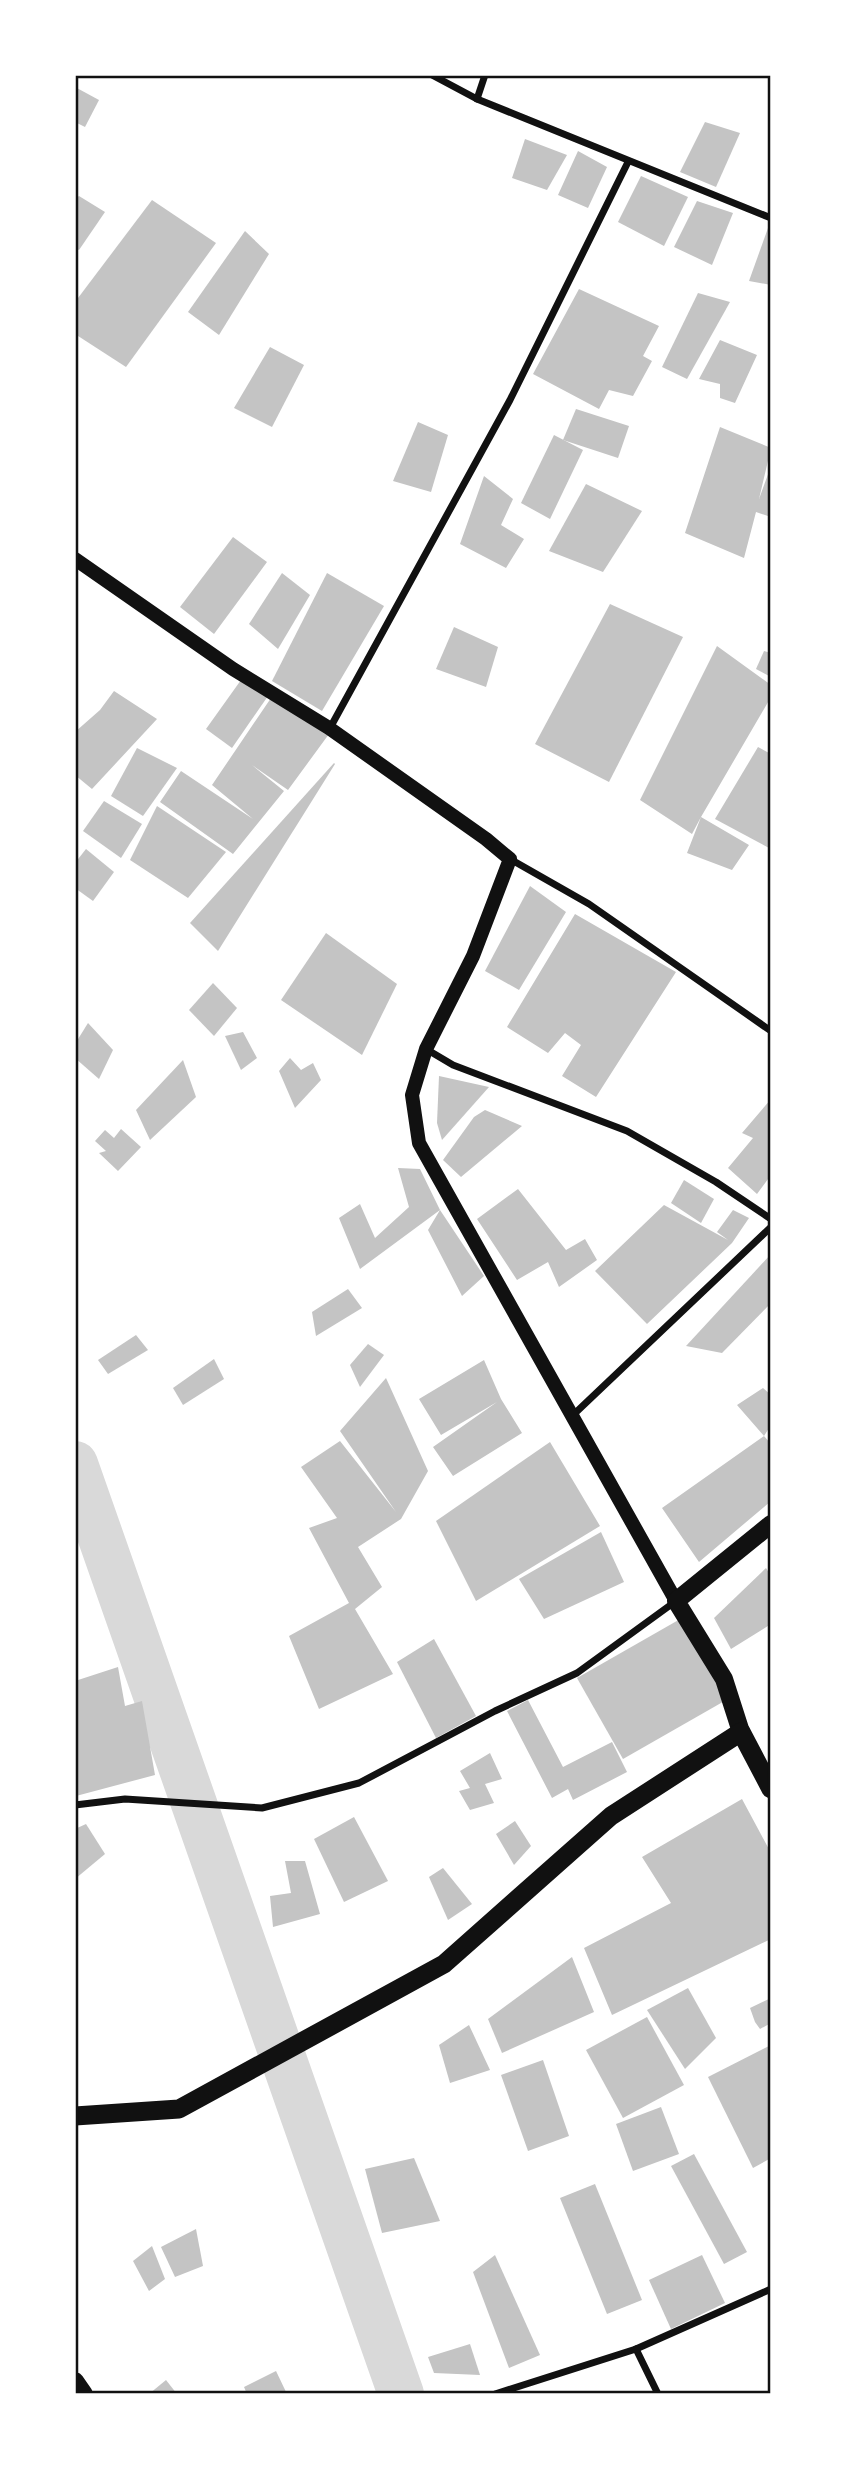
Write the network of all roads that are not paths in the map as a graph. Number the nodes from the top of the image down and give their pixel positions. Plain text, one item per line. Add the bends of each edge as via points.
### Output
1 (432, 75) edge
2 (485, 75) edge
3 (477, 99) junction
4 (628, 162) junction
5 (771, 218) edge
6 (75, 559) edge
7 (329, 728) junction
8 (510, 859) junction
9 (771, 1031) edge
10 (426, 1049) junction
11 (771, 1219) edge
12 (771, 1227) edge
13 (571, 1417) junction
14 (771, 1524) edge
15 (676, 1601) junction
16 (741, 1732) junction
17 (771, 1789) edge
18 (75, 1805) edge
19 (75, 2116) edge
20 (771, 2289) edge
21 (636, 2349) junction
22 (75, 2381) edge
23 (84, 2394) edge
24 (495, 2394) edge
25 (658, 2394) edge

1 - 3 street
2 - 3 street
3 - 4 street
4 - 5 street
4 - 7 street via 510,400
6 - 7 main road via 233,669
7 - 8 main road
8 - 9 street via 589,904
8 - 10 main road via 473,956
10 - 11 street via 453,1065 628,1131
10 - 13 main road via 412,1095 419,1143
12 - 13 street
13 - 15 main road
14 - 15 main road
15 - 16 main road via 724,1679
15 - 18 street via 577,1673 359,1783 262,1808 125,1798
16 - 17 highway
16 - 19 highway via 611,1816 444,1965 179,2109
20 - 21 street
21 - 24 street
21 - 25 street
22 - 23 main road

